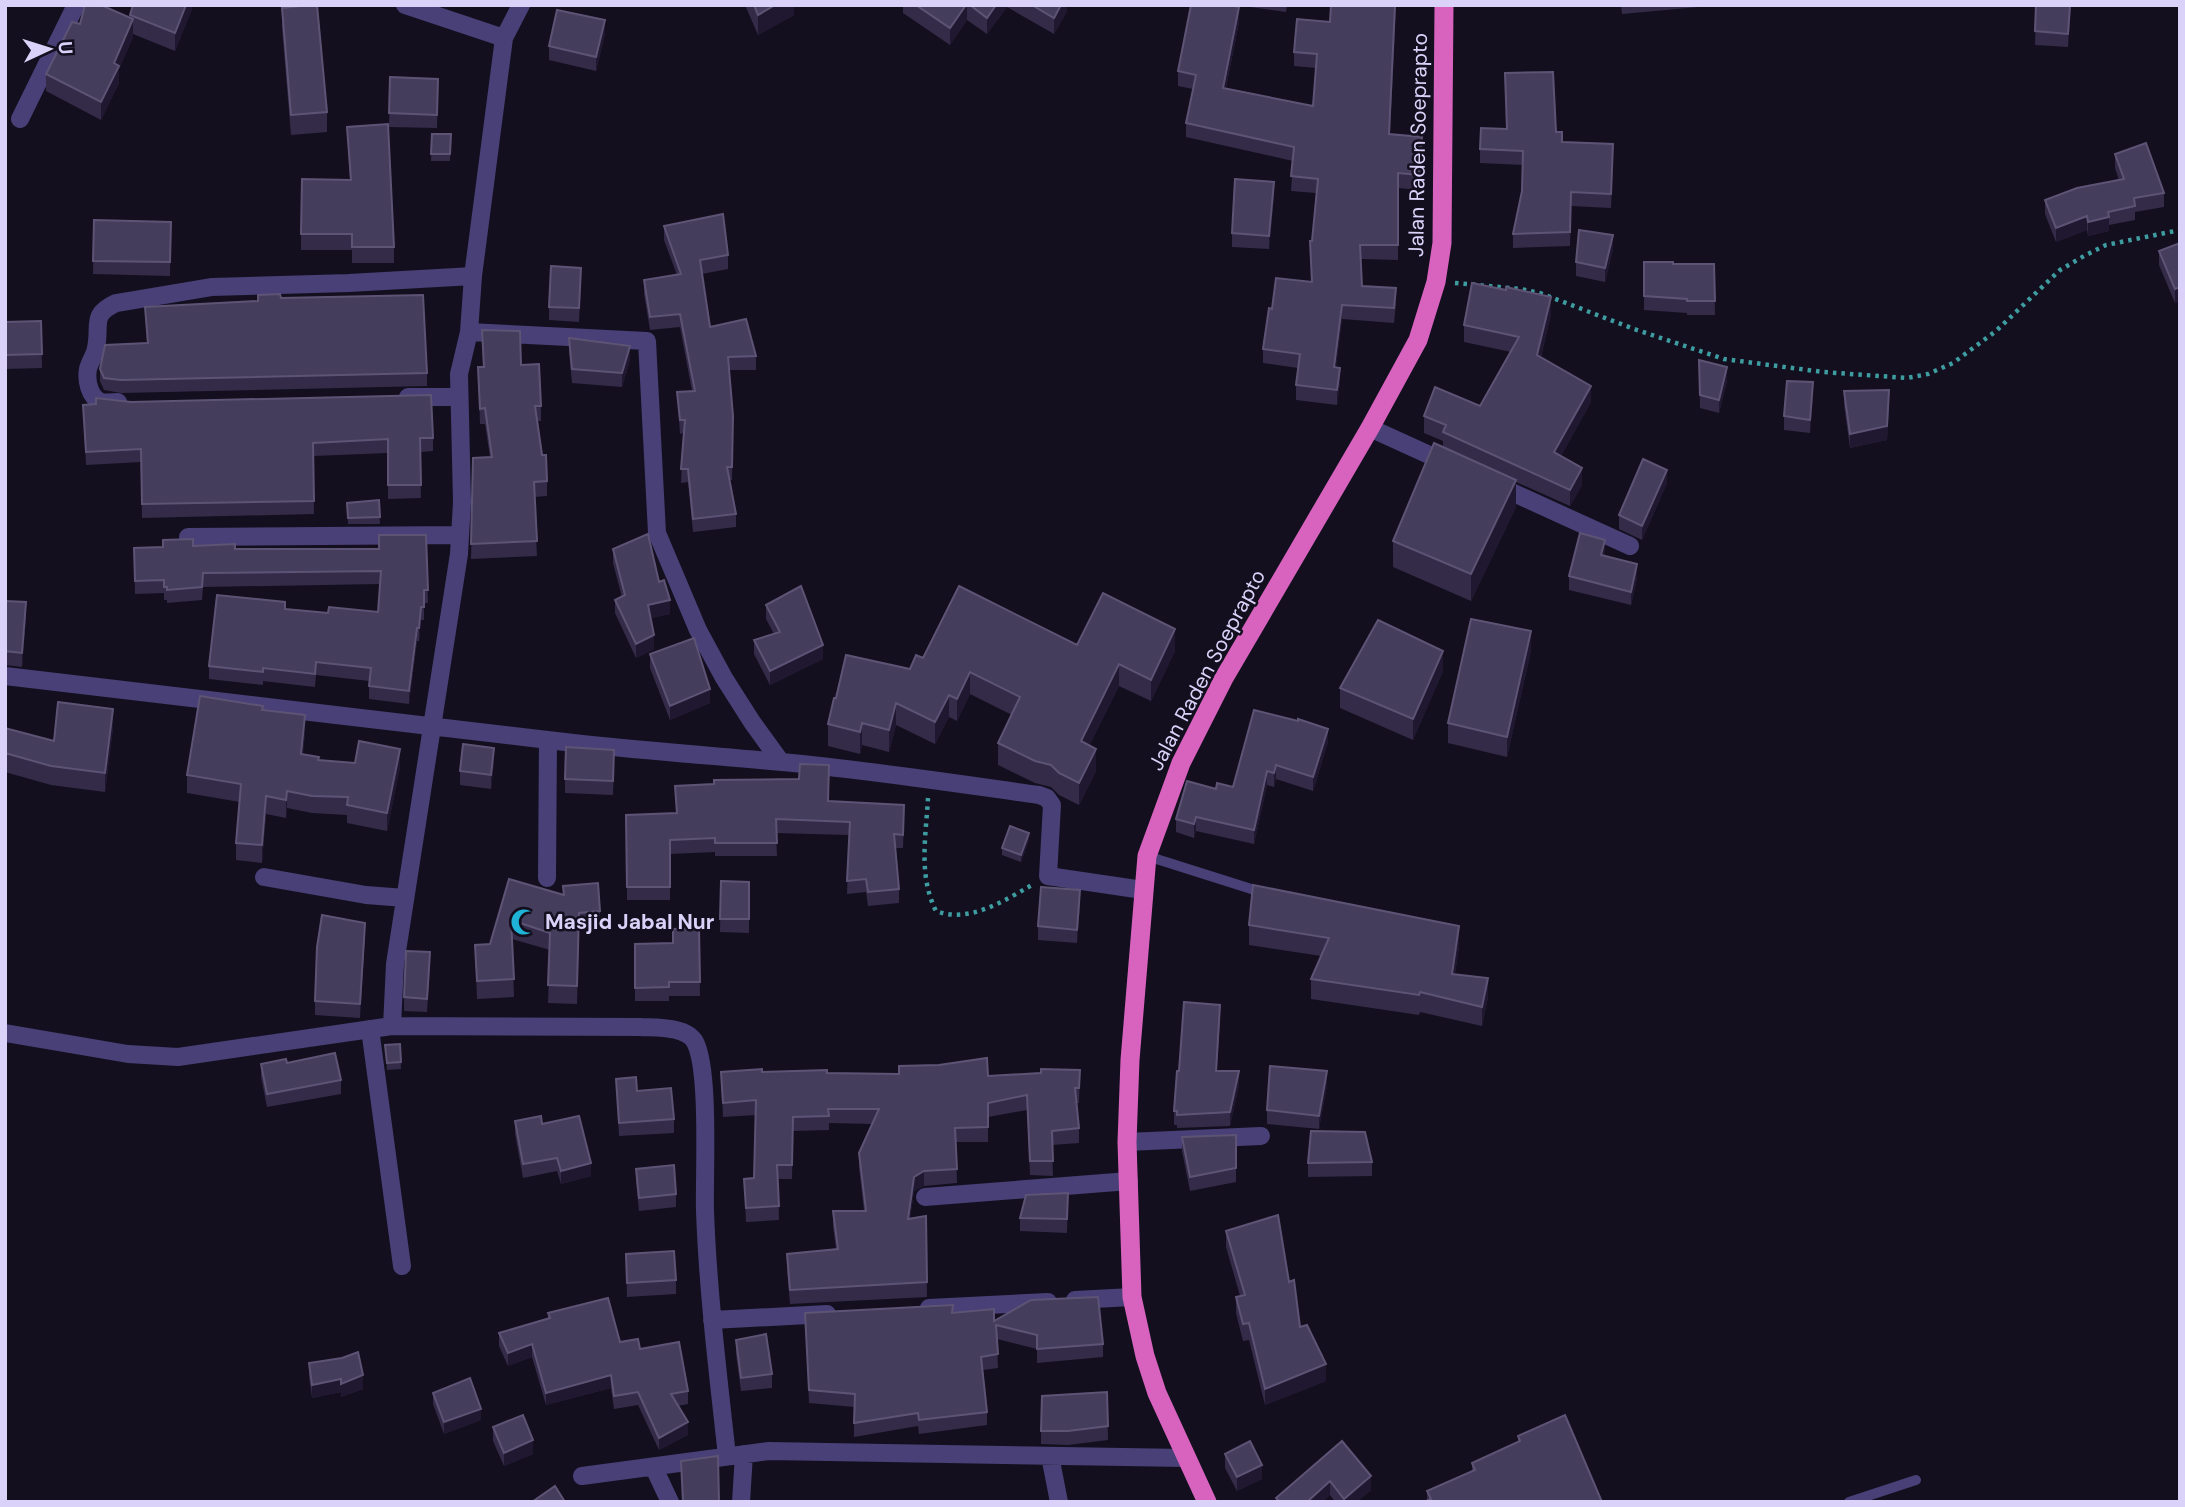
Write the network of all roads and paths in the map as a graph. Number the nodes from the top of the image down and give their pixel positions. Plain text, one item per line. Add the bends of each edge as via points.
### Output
1 (76, 5) edge
2 (405, 5) edge
3 (521, 5) edge
4 (1444, 5) edge
5 (504, 38) junction
6 (20, 118) dead end
7 (2180, 230) edge
8 (473, 276) junction
9 (1436, 282) junction
10 (469, 332) junction
11 (385, 397) edge
12 (458, 397) junction
13 (134, 403) edge
14 (1370, 428) junction
15 (460, 535) junction
16 (188, 537) edge
17 (1630, 546) dead end
18 (5, 676) edge
19 (433, 726) junction
20 (548, 740) junction
21 (781, 762) junction
22 (929, 779) junction
23 (1147, 856) junction
24 (264, 877) dead end
25 (547, 878) dead end
26 (1143, 890) junction
27 (1273, 896) edge
28 (1011, 897) dead end
29 (405, 898) junction
30 (392, 1026) junction
31 (370, 1029) junction
32 (5, 1033) edge
33 (1261, 1136) dead end
34 (1127, 1142) junction
35 (1129, 1181) junction
36 (925, 1197) dead end
37 (402, 1266) dead end
38 (1132, 1297) junction
39 (915, 1309) edge
40 (848, 1312) edge
41 (712, 1320) junction
42 (735, 1455) junction
43 (1050, 1456) junction
44 (1185, 1458) junction
45 (654, 1468) junction
46 (582, 1476) dead end
47 (1916, 1480) dead end
48 (670, 1502) edge
49 (741, 1502) edge
50 (1059, 1502) edge
51 (1207, 1502) edge
52 (1849, 1502) edge

1 - 6 street
2 - 5 street
3 - 5 street
4 - 9 highway, Jalan Raden Soeprapto via 1441,243
5 - 8 street
7 - 9 path via 2106,245 2084,256 2060,271 1996,331 1953,363 1907,378 1724,359 1541,293
8 - 10 street
8 - 13 street via 211,287 116,303 98,318 88,382 100,402
9 - 14 highway, Jalan Raden Soeprapto via 1418,340
10 - 12 street
10 - 21 street via 647,341 657,533 724,678
11 - 12 street
12 - 15 street
14 - 17 street
14 - 23 highway, Jalan Raden Soeprapto via 1224,678 1181,763
15 - 16 street
15 - 19 street
18 - 19 street
19 - 20 street
19 - 29 street
20 - 21 street
20 - 25 street
21 - 22 street
22 - 26 street via 1047,798 1052,804 1048,876
22 - 28 path via 924,871 936,911 963,914
23 - 26 highway, Jalan Raden Soeprapto
23 - 27 lane
24 - 29 street
26 - 34 highway, Jalan Raden Soeprapto
29 - 30 street
30 - 31 street
30 - 41 street via 640,1027 670,1029 694,1039 704,1100
31 - 32 street via 178,1057
31 - 37 street
33 - 34 street
34 - 35 highway, Jalan Raden Soeprapto
35 - 36 street
35 - 38 highway, Jalan Raden Soeprapto
38 - 39 street
38 - 44 highway, Jalan Raden Soeprapto via 1157,1393
40 - 41 street
41 - 42 street
42 - 43 street via 769,1451
42 - 45 street
42 - 49 street
43 - 44 street
43 - 50 street
44 - 51 highway, Jalan Raden Soeprapto
45 - 46 street
45 - 48 street
47 - 52 lane

